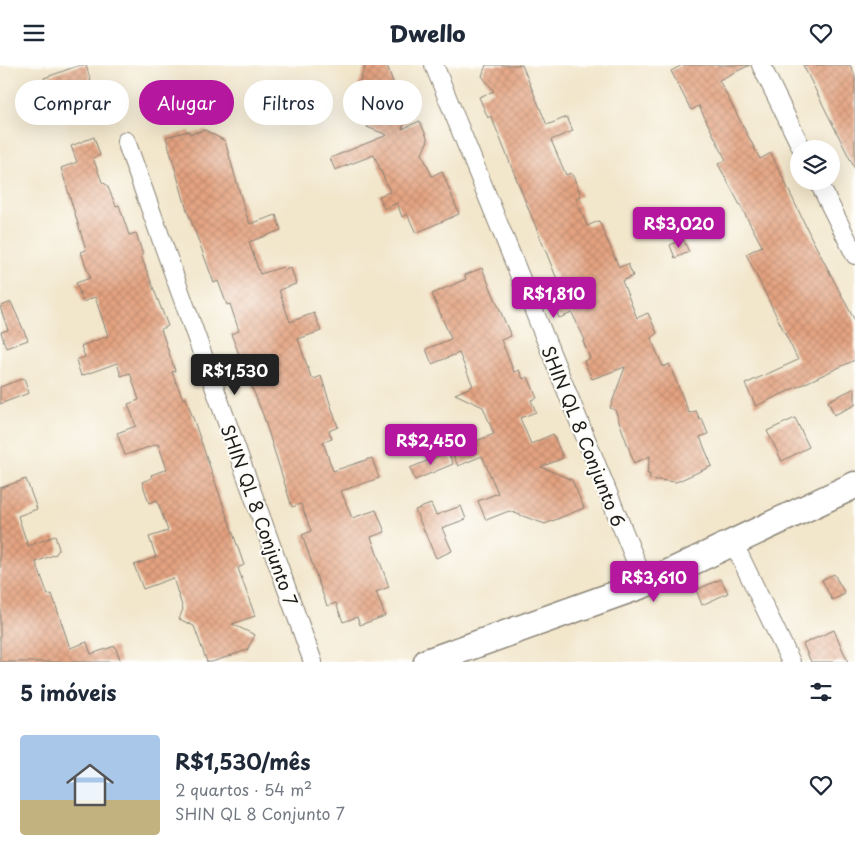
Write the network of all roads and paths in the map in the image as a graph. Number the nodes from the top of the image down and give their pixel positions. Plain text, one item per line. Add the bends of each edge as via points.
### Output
1 (434, 65) edge
2 (761, 65) edge
3 (798, 140) edge
4 (126, 141) dead end
5 (822, 190) edge
6 (855, 255) edge
7 (855, 485) edge
8 (734, 544) junction
9 (645, 584) junction
10 (313, 662) edge
11 (427, 662) edge
12 (791, 662) edge

1 - 9 street, SHIN QL 8 Conjunto 6
2 - 3 street
4 - 10 street, SHIN QL 8 Conjunto 7
5 - 6 street
7 - 8 street
8 - 9 street
8 - 12 street
9 - 11 street

